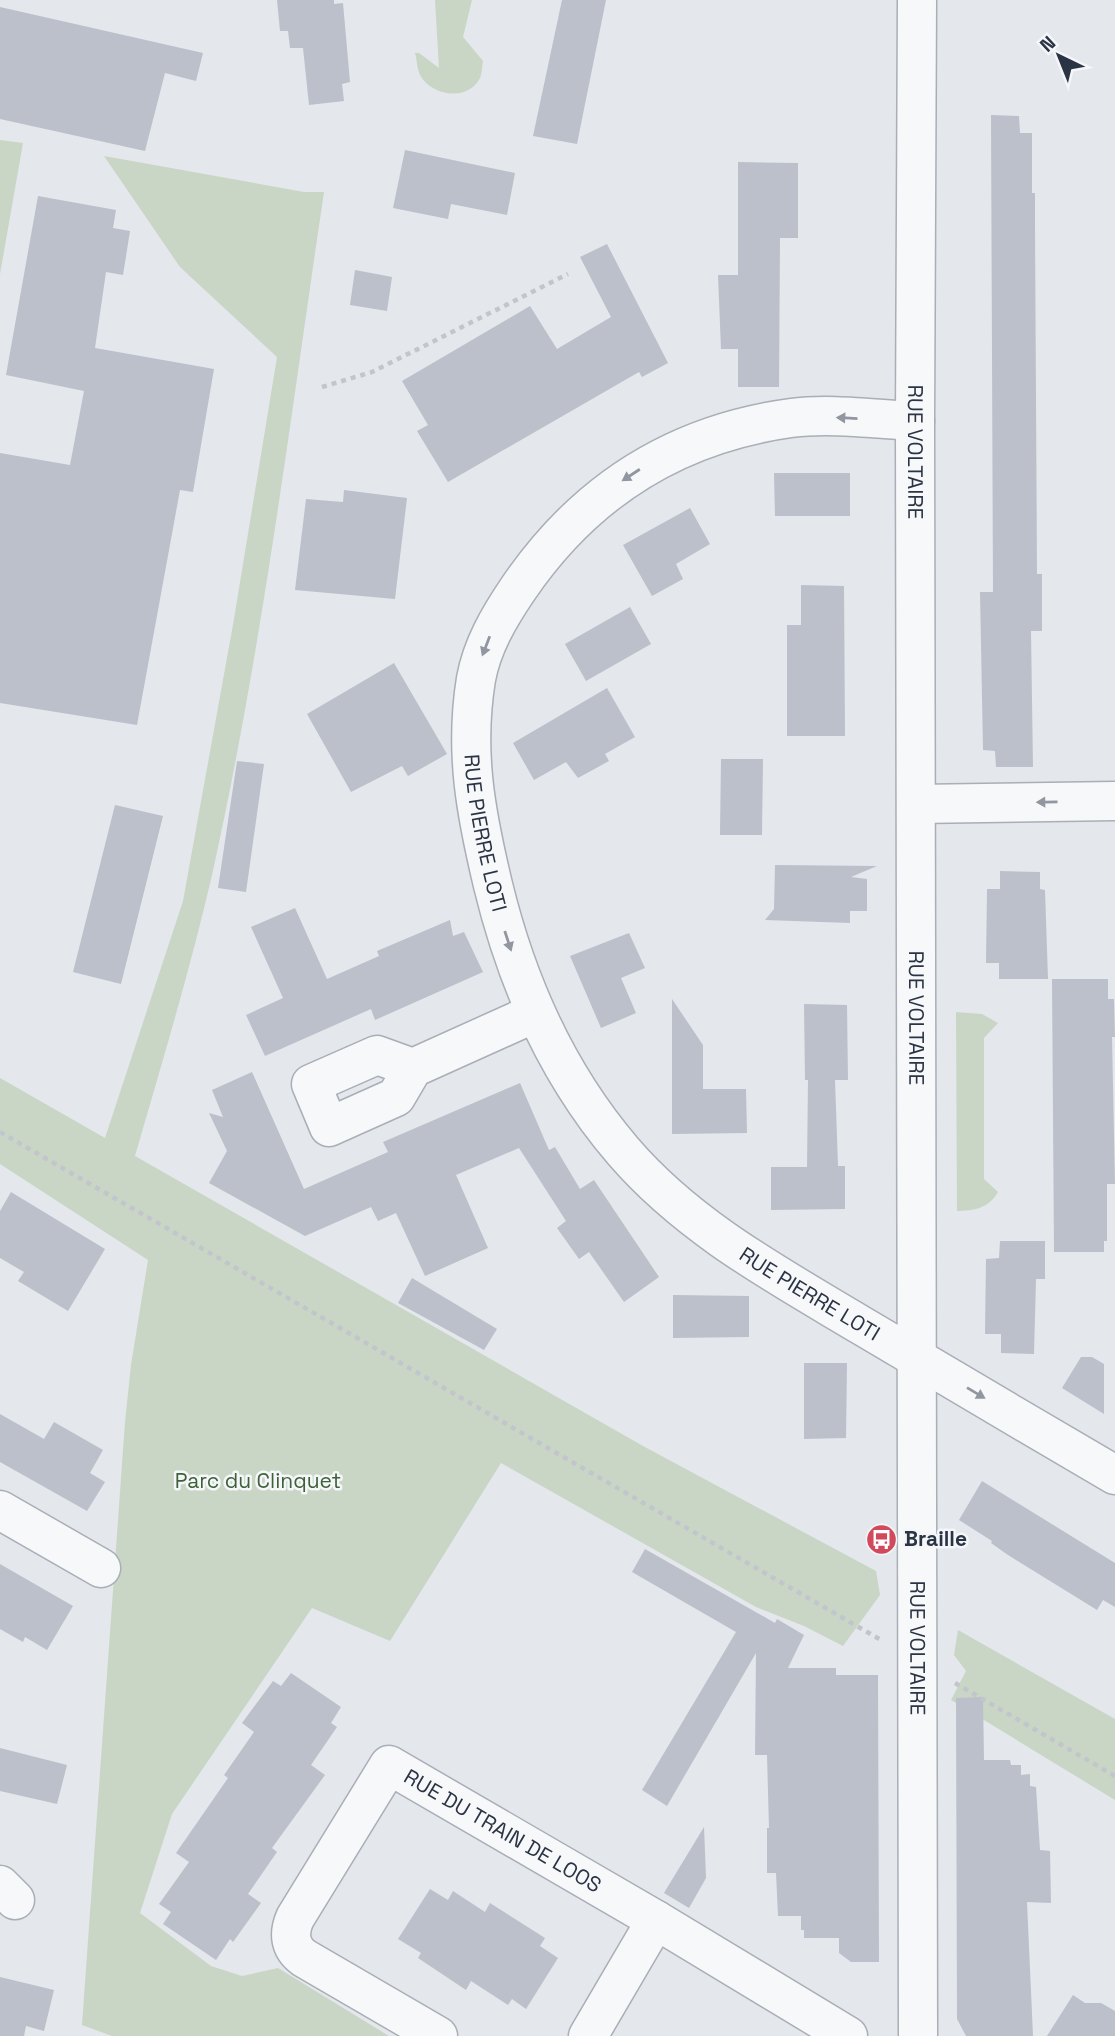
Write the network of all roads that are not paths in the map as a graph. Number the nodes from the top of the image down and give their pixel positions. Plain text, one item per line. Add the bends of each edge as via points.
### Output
1 (917, 0) edge
2 (915, 421) junction
3 (1115, 801) edge
4 (917, 804) junction
5 (535, 1013) junction
6 (412, 1068) dead end
7 (917, 1358) junction
8 (1115, 1475) edge
9 (0, 1510) edge
10 (101, 1568) dead end
11 (656, 1920) junction
12 (438, 2036) edge
13 (588, 2036) edge
14 (848, 2036) edge
15 (918, 2036) edge

1 - 2 street, RUE VOLTAIRE
2 - 4 street, RUE VOLTAIRE
2 -> 5 street, RUE PIERRE LOTI via 795,417 732,429 674,450 595,502 552,545 510,600 478,673 471,778 505,934
3 -> 4 street
4 - 7 street, RUE VOLTAIRE
5 - 6 street
5 - 7 street, RUE PIERRE LOTI via 566,1074 593,1113 666,1195 733,1247
7 -> 8 street, RUE PIERRE LOTI
7 - 15 street, RUE VOLTAIRE
9 - 10 street
11 - 12 street, RUE DU TRAIN DE LOOS via 389,1765 295,1918 291,1941 304,1958
11 - 13 street
11 - 14 street, RUE DU TRAIN DE LOOS

